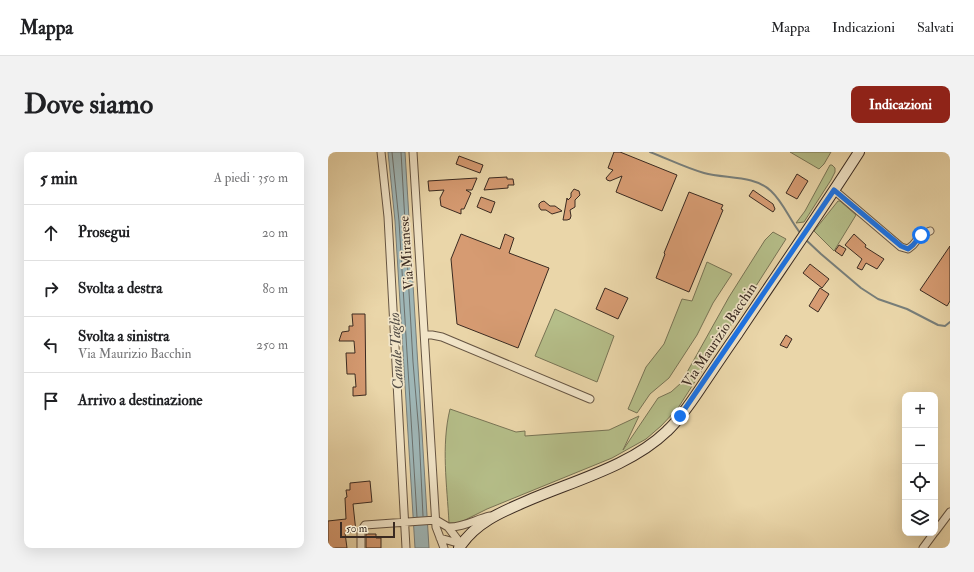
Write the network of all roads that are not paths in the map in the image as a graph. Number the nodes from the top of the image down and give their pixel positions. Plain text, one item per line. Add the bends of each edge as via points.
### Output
1 (381, 152) edge
2 (413, 152) edge
3 (859, 152) edge
4 (834, 190) junction
5 (930, 230) dead end
6 (425, 335) junction
7 (590, 399) dead end
8 (950, 512) edge
9 (498, 514) junction
10 (434, 520) junction
11 (408, 523) junction
12 (448, 527) junction
13 (938, 528) edge
14 (932, 536) edge
15 (440, 538) junction
16 (460, 546) edge
17 (361, 548) edge
18 (406, 548) edge
19 (444, 548) edge
20 (923, 548) edge

1 - 11 street via 388,217
2 - 6 street, Via Miranese
3 - 4 main road, Via Maurizio Bacchin
4 - 5 street via 901,246 908,249 921,235
4 - 9 main road, Via Maurizio Bacchin via 695,397 667,431 626,460
6 - 7 street via 442,337
6 - 10 street, Via Miranese
8 - 13 street
9 - 12 street via 458,527
9 - 16 main road, Via Maurizio Bacchin via 480,524
10 - 11 street
10 - 12 street
10 - 15 street, Via Miranese
11 - 17 street via 365,525 361,531
11 - 18 street
12 - 16 street
14 - 20 street
15 - 16 street
15 - 19 street, Via Miranese

